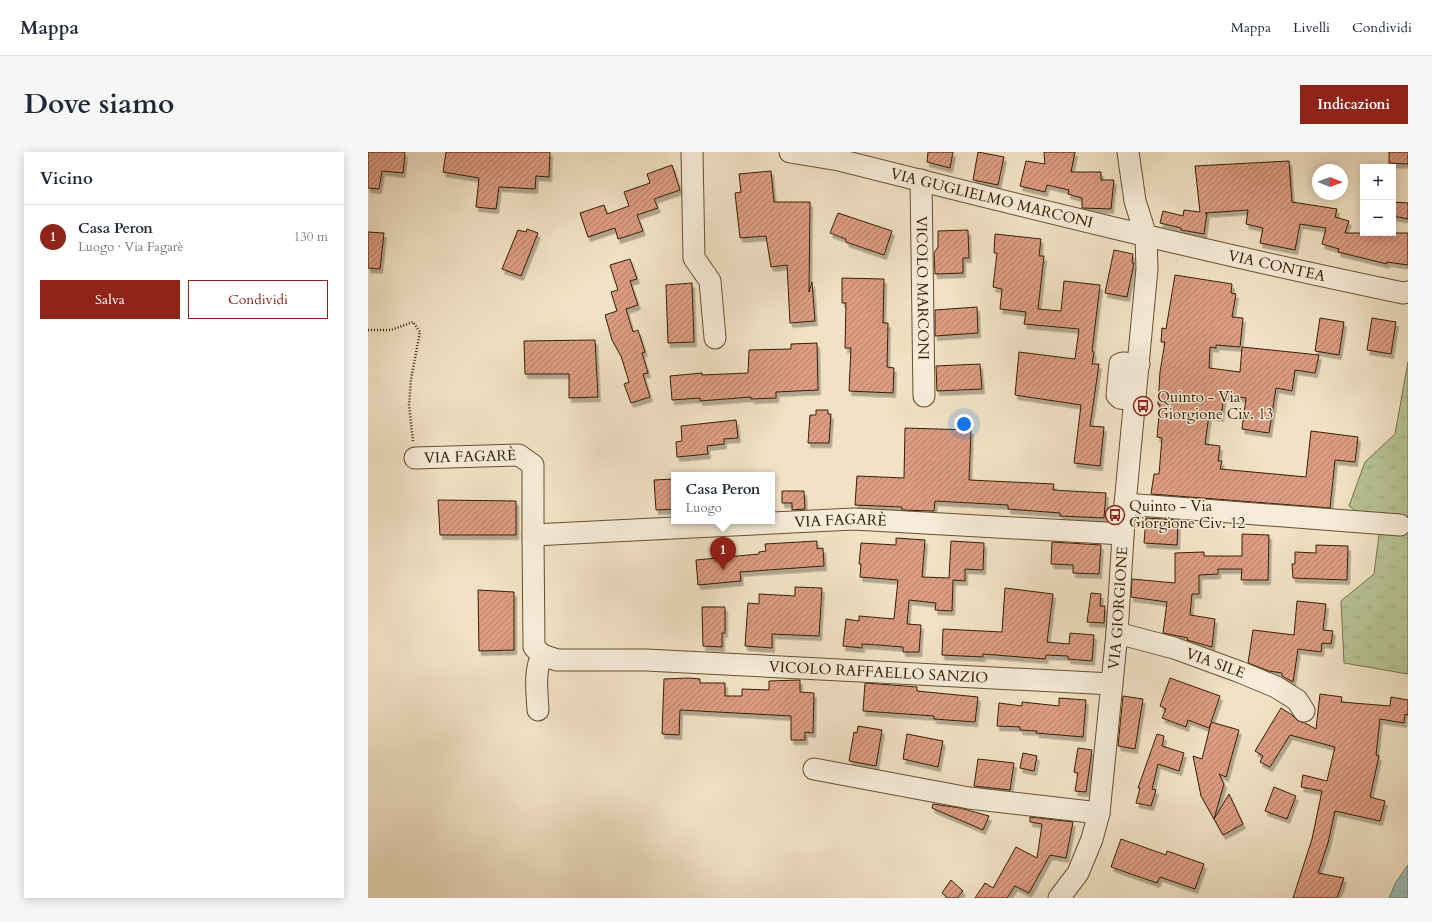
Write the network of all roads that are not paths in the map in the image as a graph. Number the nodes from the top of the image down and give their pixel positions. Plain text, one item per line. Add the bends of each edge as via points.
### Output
1 (692, 152) edge
2 (790, 152) edge
3 (1128, 152) edge
4 (922, 180) junction
5 (1146, 236) junction
6 (1408, 292) edge
7 (715, 338) dead end
8 (924, 396) dead end
9 (415, 458) road end
10 (1125, 504) junction
11 (775, 523) edge
12 (754, 524) edge
13 (1400, 525) dead end
14 (1123, 534) junction
15 (533, 535) junction
16 (1117, 633) junction
17 (542, 655) junction
18 (1112, 684) junction
19 (538, 710) dead end
20 (1304, 711) dead end
21 (814, 769) dead end
22 (1098, 813) junction
23 (1059, 898) edge

1 - 7 street via 694,258 710,281
2 - 4 street, VIA GUGLIELMO MARCONI via 839,160
3 - 5 street, VIA GIORGIONE via 1135,201
4 - 5 street, VIA GUGLIELMO MARCONI
4 - 8 street, VICOLO MARCONI
5 - 6 street, VIA CONTEA via 1357,284
5 - 10 street, VIA GIORGIONE via 1147,269
9 - 15 street, VIA FAGARÈ via 519,455 533,465
10 - 13 street
10 - 14 street, VIA GIORGIONE
11 - 14 street, VIA FAGARÈ via 854,519
12 - 15 street, VIA FAGARÈ
14 - 16 street, VIA GIORGIONE
15 - 17 street via 534,646
16 - 18 street, VIA GIORGIONE
16 - 20 street, VIA SILE via 1174,648 1248,675 1276,687 1297,700
17 - 18 street, VICOLO RAFFAELLO SANZIO via 557,660 646,660
17 - 19 street via 536,677
18 - 22 street, VIA GIORGIONE
21 - 22 street via 969,798
22 - 23 street, VIA GIORGIONE via 1092,839 1078,873

